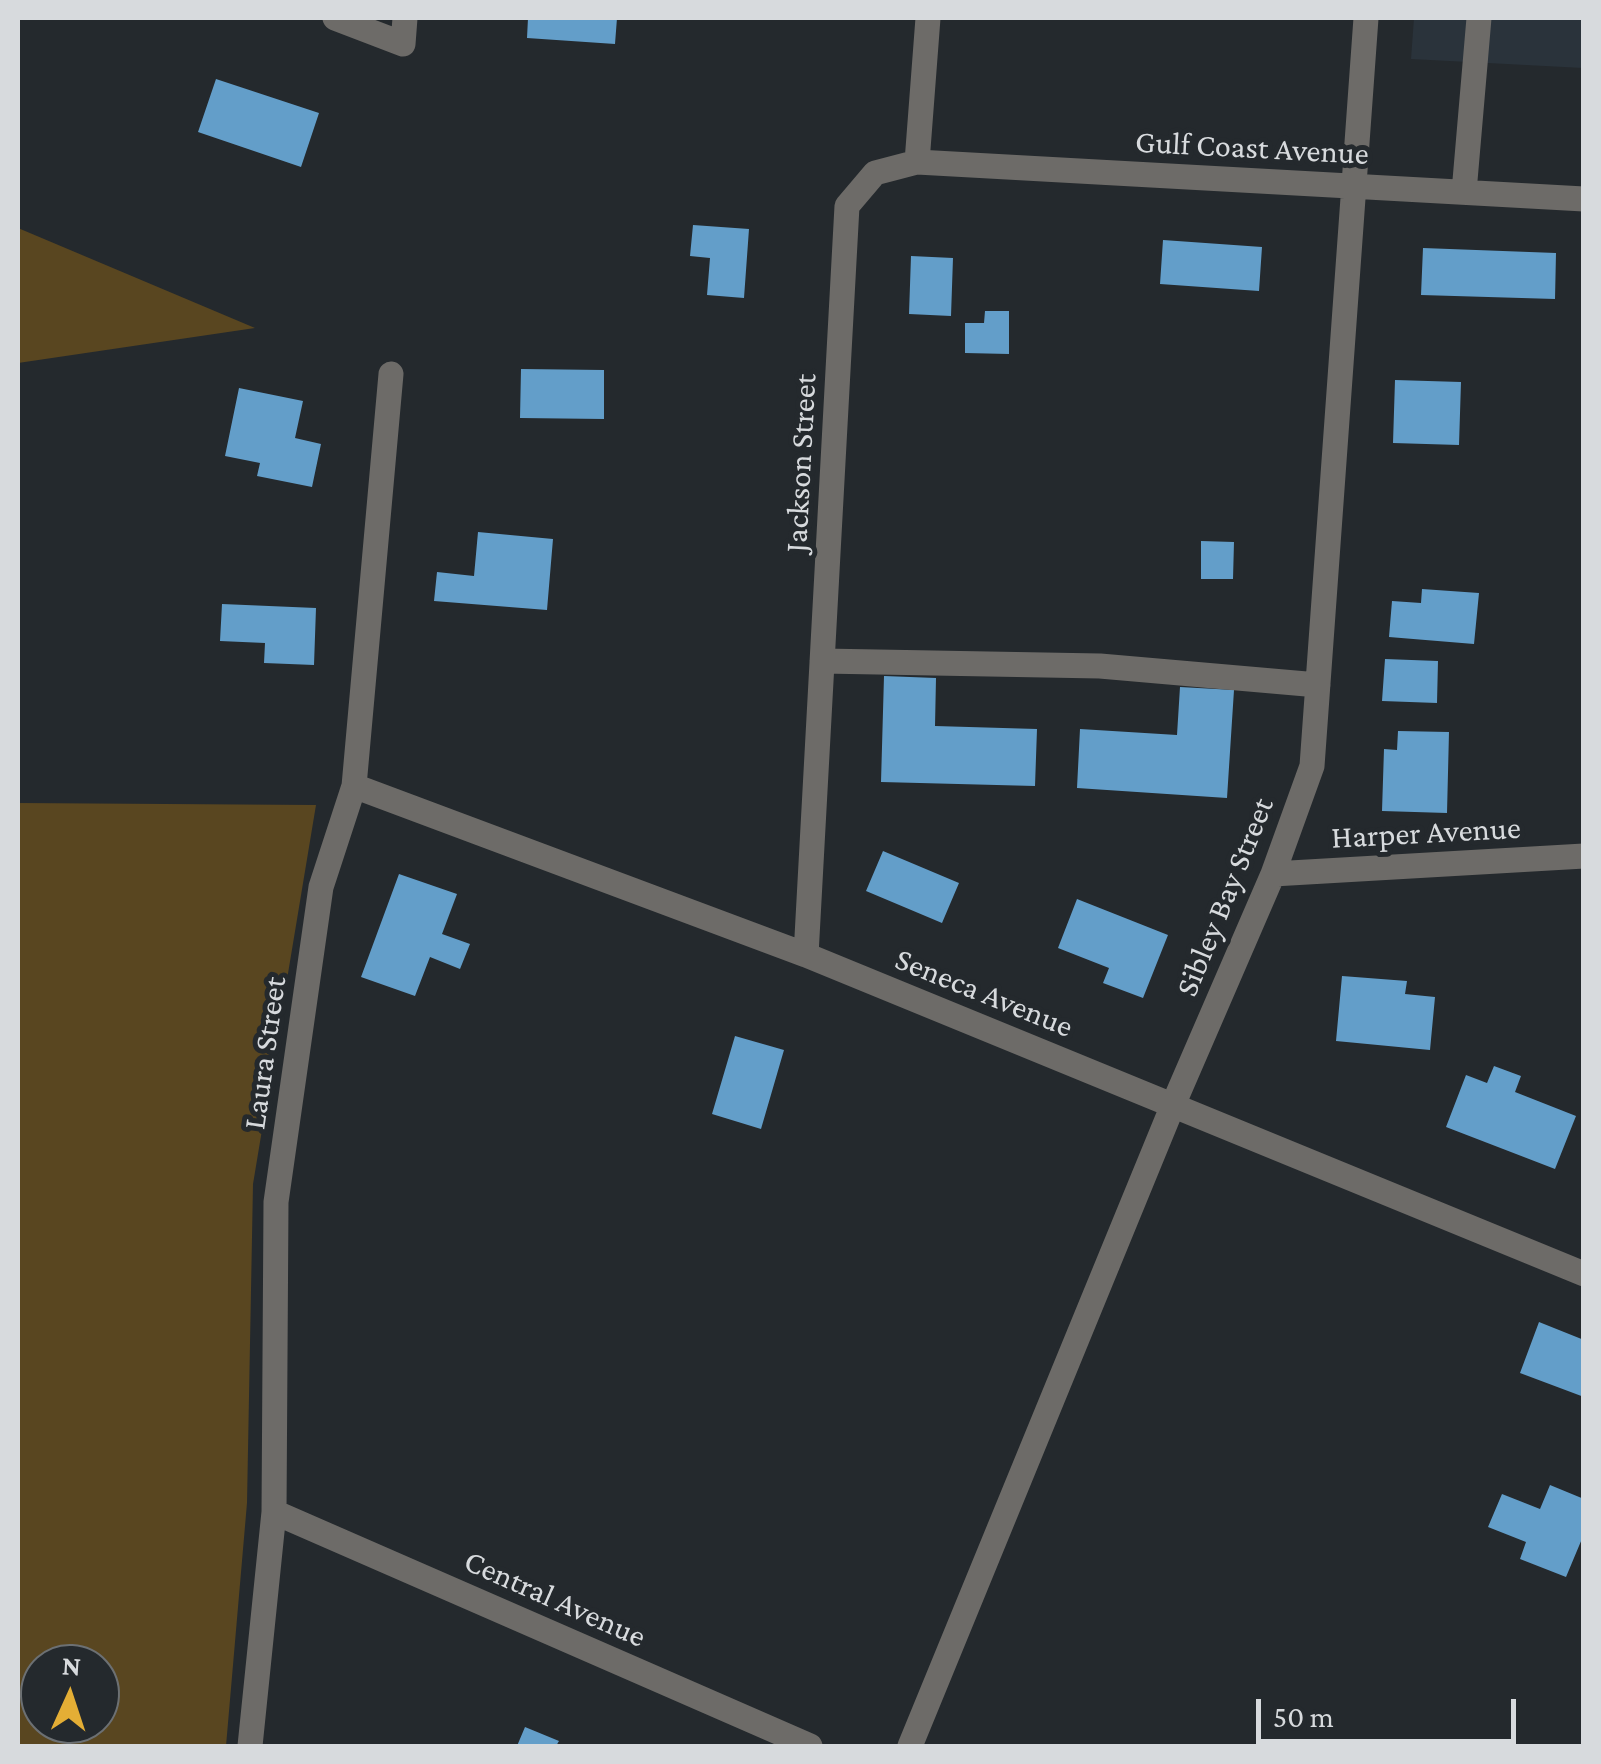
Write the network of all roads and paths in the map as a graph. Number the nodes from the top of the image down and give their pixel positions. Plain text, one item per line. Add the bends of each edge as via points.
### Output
1 (335, 18) edge
2 (406, 18) edge
3 (928, 18) edge
4 (1366, 18) edge
5 (1479, 18) edge
6 (917, 162) junction
7 (1354, 187) junction
8 (1464, 192) junction
9 (1584, 199) edge
10 (391, 374) dead end
11 (822, 661) junction
12 (1318, 685) junction
13 (354, 786) junction
14 (1584, 856) edge
15 (1273, 874) junction
16 (806, 955) junction
17 (1173, 1106) junction
18 (1584, 1274) edge
19 (274, 1512) junction
20 (250, 1746) edge
21 (810, 1746) edge
22 (910, 1746) edge

1 - 2 street via 403,44
3 - 6 street
4 - 7 street, Sibley Bay Street
5 - 8 street
6 - 7 street, Gulf Coast Avenue
6 - 11 street, Jackson Street via 875,172 847,206
7 - 8 street, Gulf Coast Avenue
7 - 12 street, Sibley Bay Street
8 - 9 street, Gulf Coast Avenue
10 - 13 street, Laura Street
11 - 12 street via 1100,666
11 - 16 street, Jackson Street
12 - 15 street, Sibley Bay Street via 1312,766
13 - 16 street, Seneca Avenue
13 - 19 street, Laura Street via 321,887 276,1202
14 - 15 street, Harper Avenue
15 - 17 street, Sibley Bay Street
16 - 17 street, Seneca Avenue
17 - 18 street, Seneca Avenue
17 - 22 street, Sibley Bay Street
19 - 20 street, Laura Street
19 - 21 street, Central Avenue

